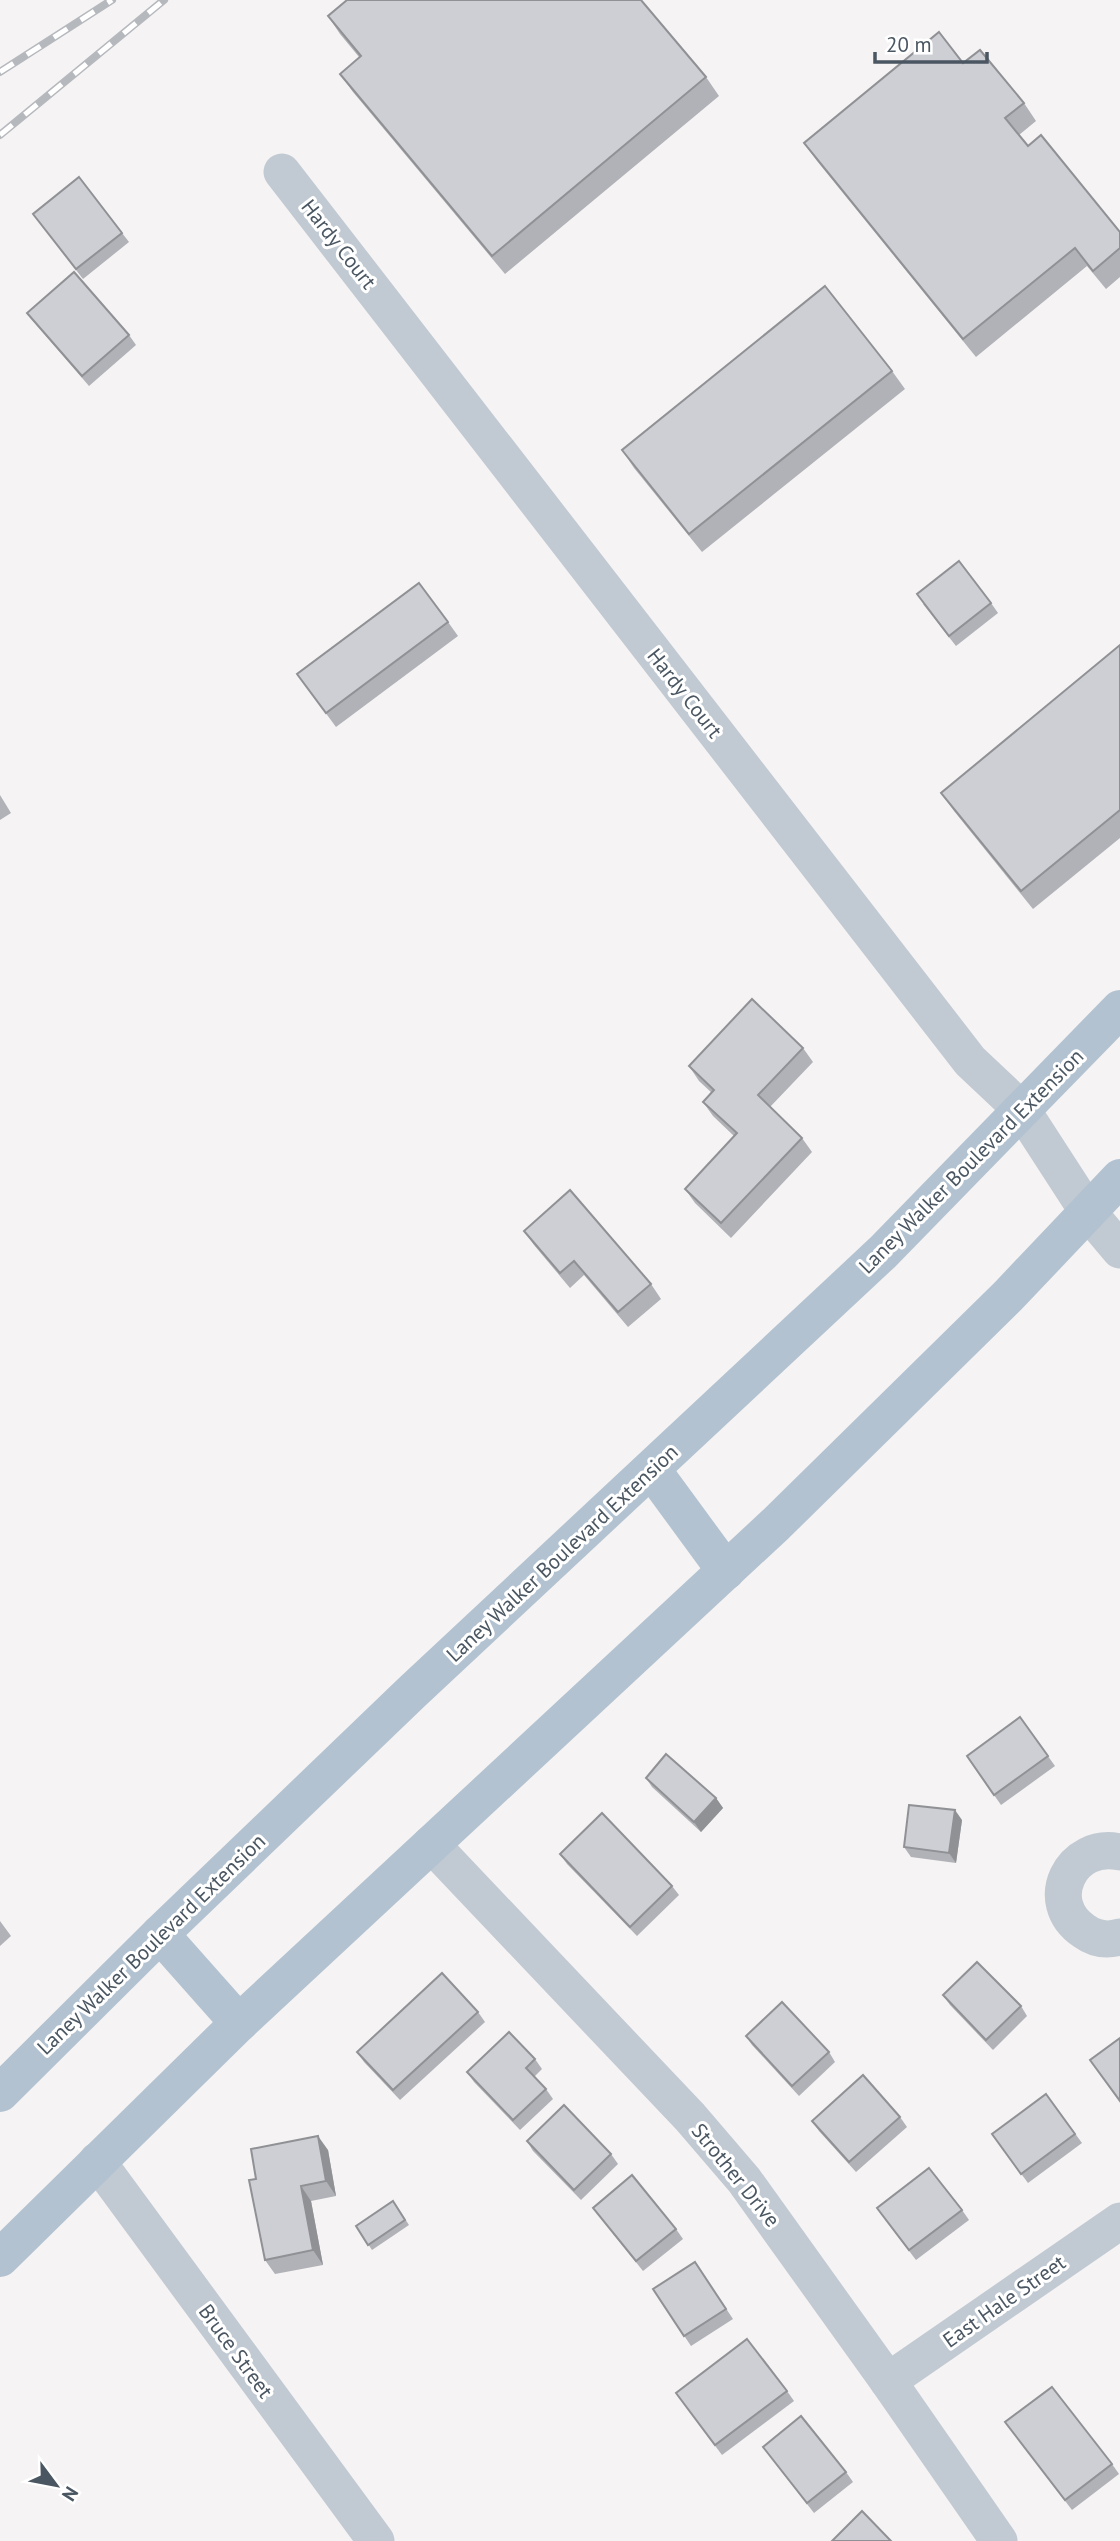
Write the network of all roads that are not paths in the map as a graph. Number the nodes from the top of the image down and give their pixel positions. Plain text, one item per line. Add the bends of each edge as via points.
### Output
1 (282, 172) dead end
2 (1120, 1009) edge
3 (1022, 1110) junction
4 (1120, 1178) edge
5 (1087, 1212) junction
6 (1120, 1250) edge
7 (652, 1470) junction
8 (726, 1571) junction
9 (431, 1843) junction
10 (1120, 1852) edge
11 (160, 1934) junction
12 (1120, 1937) edge
13 (239, 2023) junction
14 (0, 2093) edge
15 (97, 2161) junction
16 (1120, 2221) edge
17 (3, 2249) edge
18 (888, 2381) junction
19 (376, 2541) edge
20 (999, 2541) edge

1 - 3 street, Hardy Court via 970,1061
2 - 3 main road, Laney Walker Boulevard Extension
3 - 5 street, Hardy Court
3 - 7 main road, Laney Walker Boulevard Extension via 883,1252
4 - 5 main road
5 - 6 street, Hardy Court
5 - 8 main road via 1008,1297
7 - 8 main road
7 - 11 main road, Laney Walker Boulevard Extension
8 - 9 main road
9 - 13 main road
9 - 18 street, Strother Drive via 744,2180
10 - 12 street via 1090,1854 1076,1864 1063,1894 1074,1924 1092,1937
11 - 13 main road
11 - 14 main road, Laney Walker Boulevard Extension
13 - 15 main road
15 - 17 main road
15 - 19 street, Bruce Street
16 - 18 street, East Hale Street
18 - 20 street, Strother Drive

